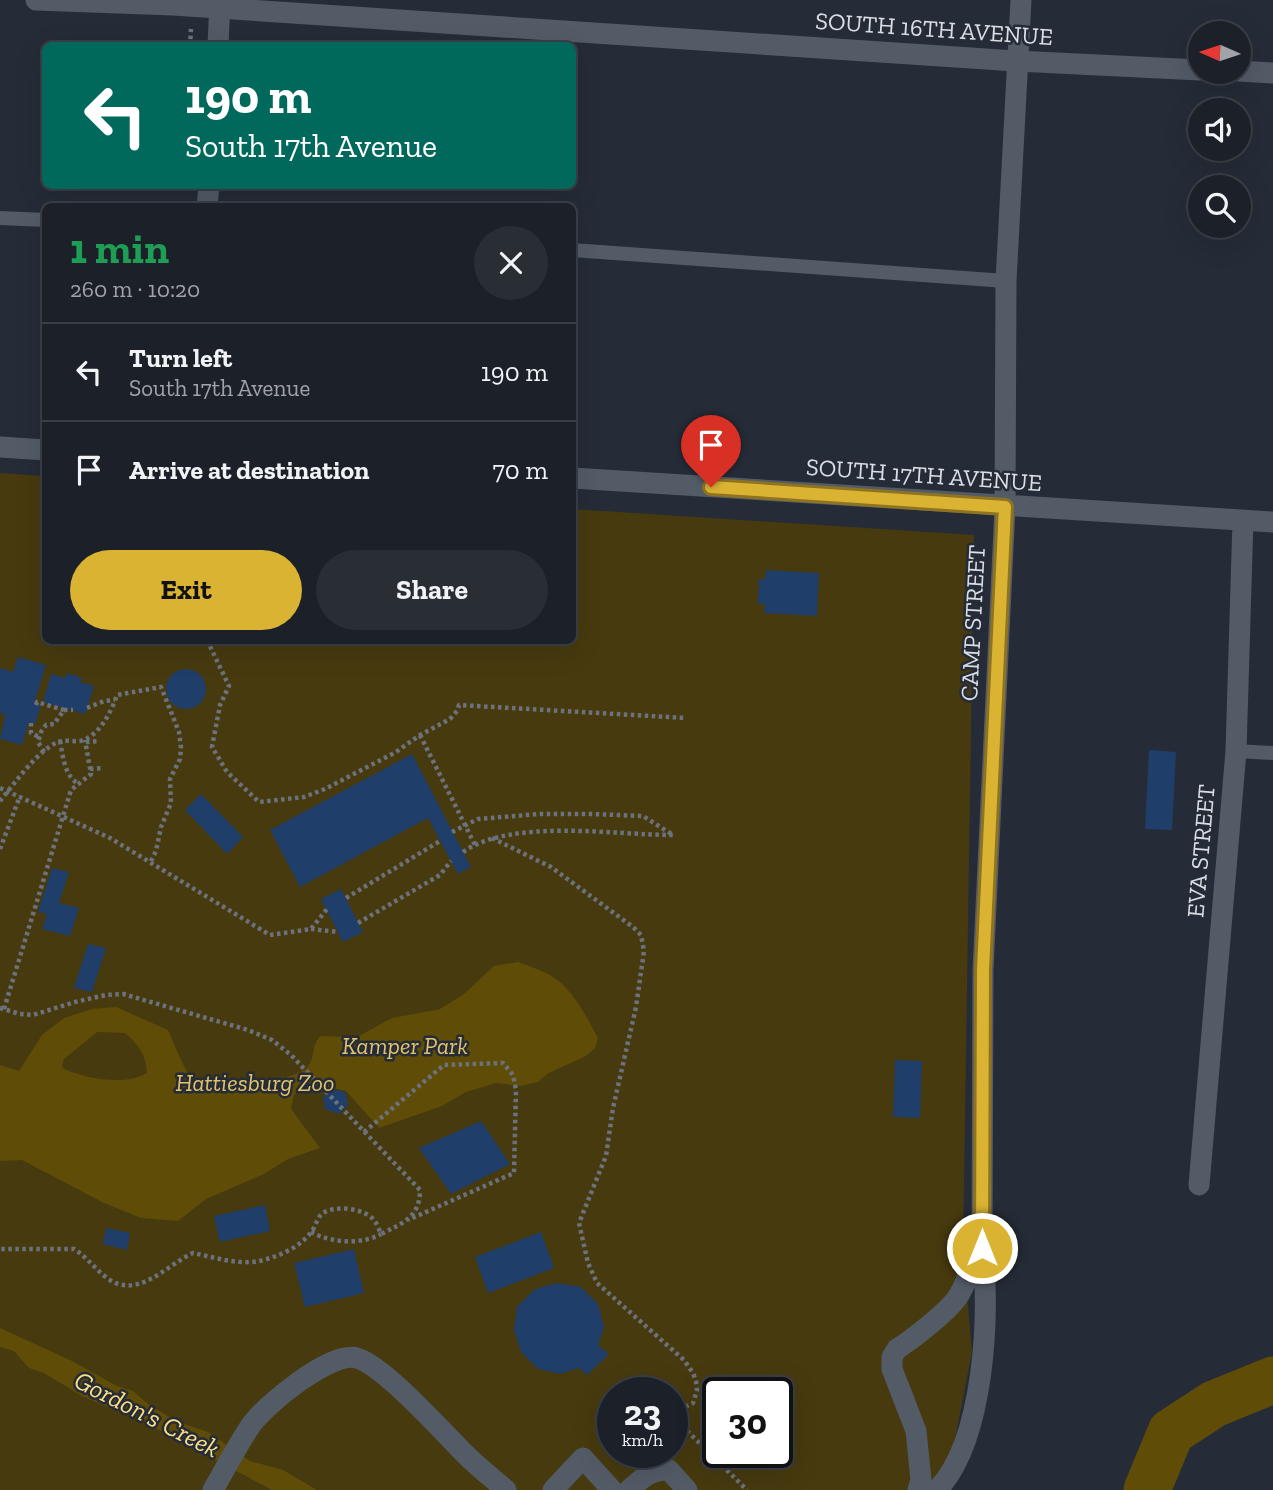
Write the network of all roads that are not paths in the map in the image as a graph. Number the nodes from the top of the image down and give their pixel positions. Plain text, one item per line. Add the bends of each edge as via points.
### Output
1 (36, 0) edge
2 (1021, 0) edge
3 (220, 4) edge
4 (218, 42) edge
5 (1016, 61) junction
6 (1188, 69) edge
7 (1251, 72) edge
8 (1273, 73) edge
9 (0, 218) edge
10 (42, 220) edge
11 (576, 250) edge
12 (1006, 281) junction
13 (0, 447) edge
14 (42, 450) edge
15 (576, 478) edge
16 (1005, 507) junction
17 (1243, 520) junction
18 (1273, 522) edge
19 (1236, 751) junction
20 (1273, 752) edge
21 (1199, 1185) dead end
22 (982, 1248) junction
23 (212, 1490) edge
24 (506, 1490) edge
25 (553, 1490) edge
26 (612, 1490) edge
27 (629, 1490) edge
28 (687, 1490) edge
29 (918, 1490) edge
30 (937, 1490) edge

1 - 3 street, SOUTH 16TH AVENUE
2 - 5 street, CAMP STREET
3 - 4 street
3 - 5 street, SOUTH 16TH AVENUE
5 - 6 street, SOUTH 16TH AVENUE
5 - 12 street, CAMP STREET
7 - 8 street
9 - 10 lane
11 - 12 lane
12 - 16 street, CAMP STREET
13 - 14 street
15 - 16 street, SOUTH 17TH AVENUE
16 - 17 street, SOUTH 17TH AVENUE
16 - 22 street, CAMP STREET via 983,970
17 - 18 street, SOUTH 17TH AVENUE
17 - 19 street, EVA STREET
19 - 20 lane
19 - 21 street, EVA STREET
22 - 29 street via 973,1257 956,1300 892,1357 892,1369 916,1431
22 - 30 street, CAMP STREET via 986,1326 974,1409 961,1449
23 - 24 street via 252,1423 275,1399 326,1365 350,1357 366,1362
25 - 26 street via 583,1458
27 - 28 street via 658,1469 669,1470

